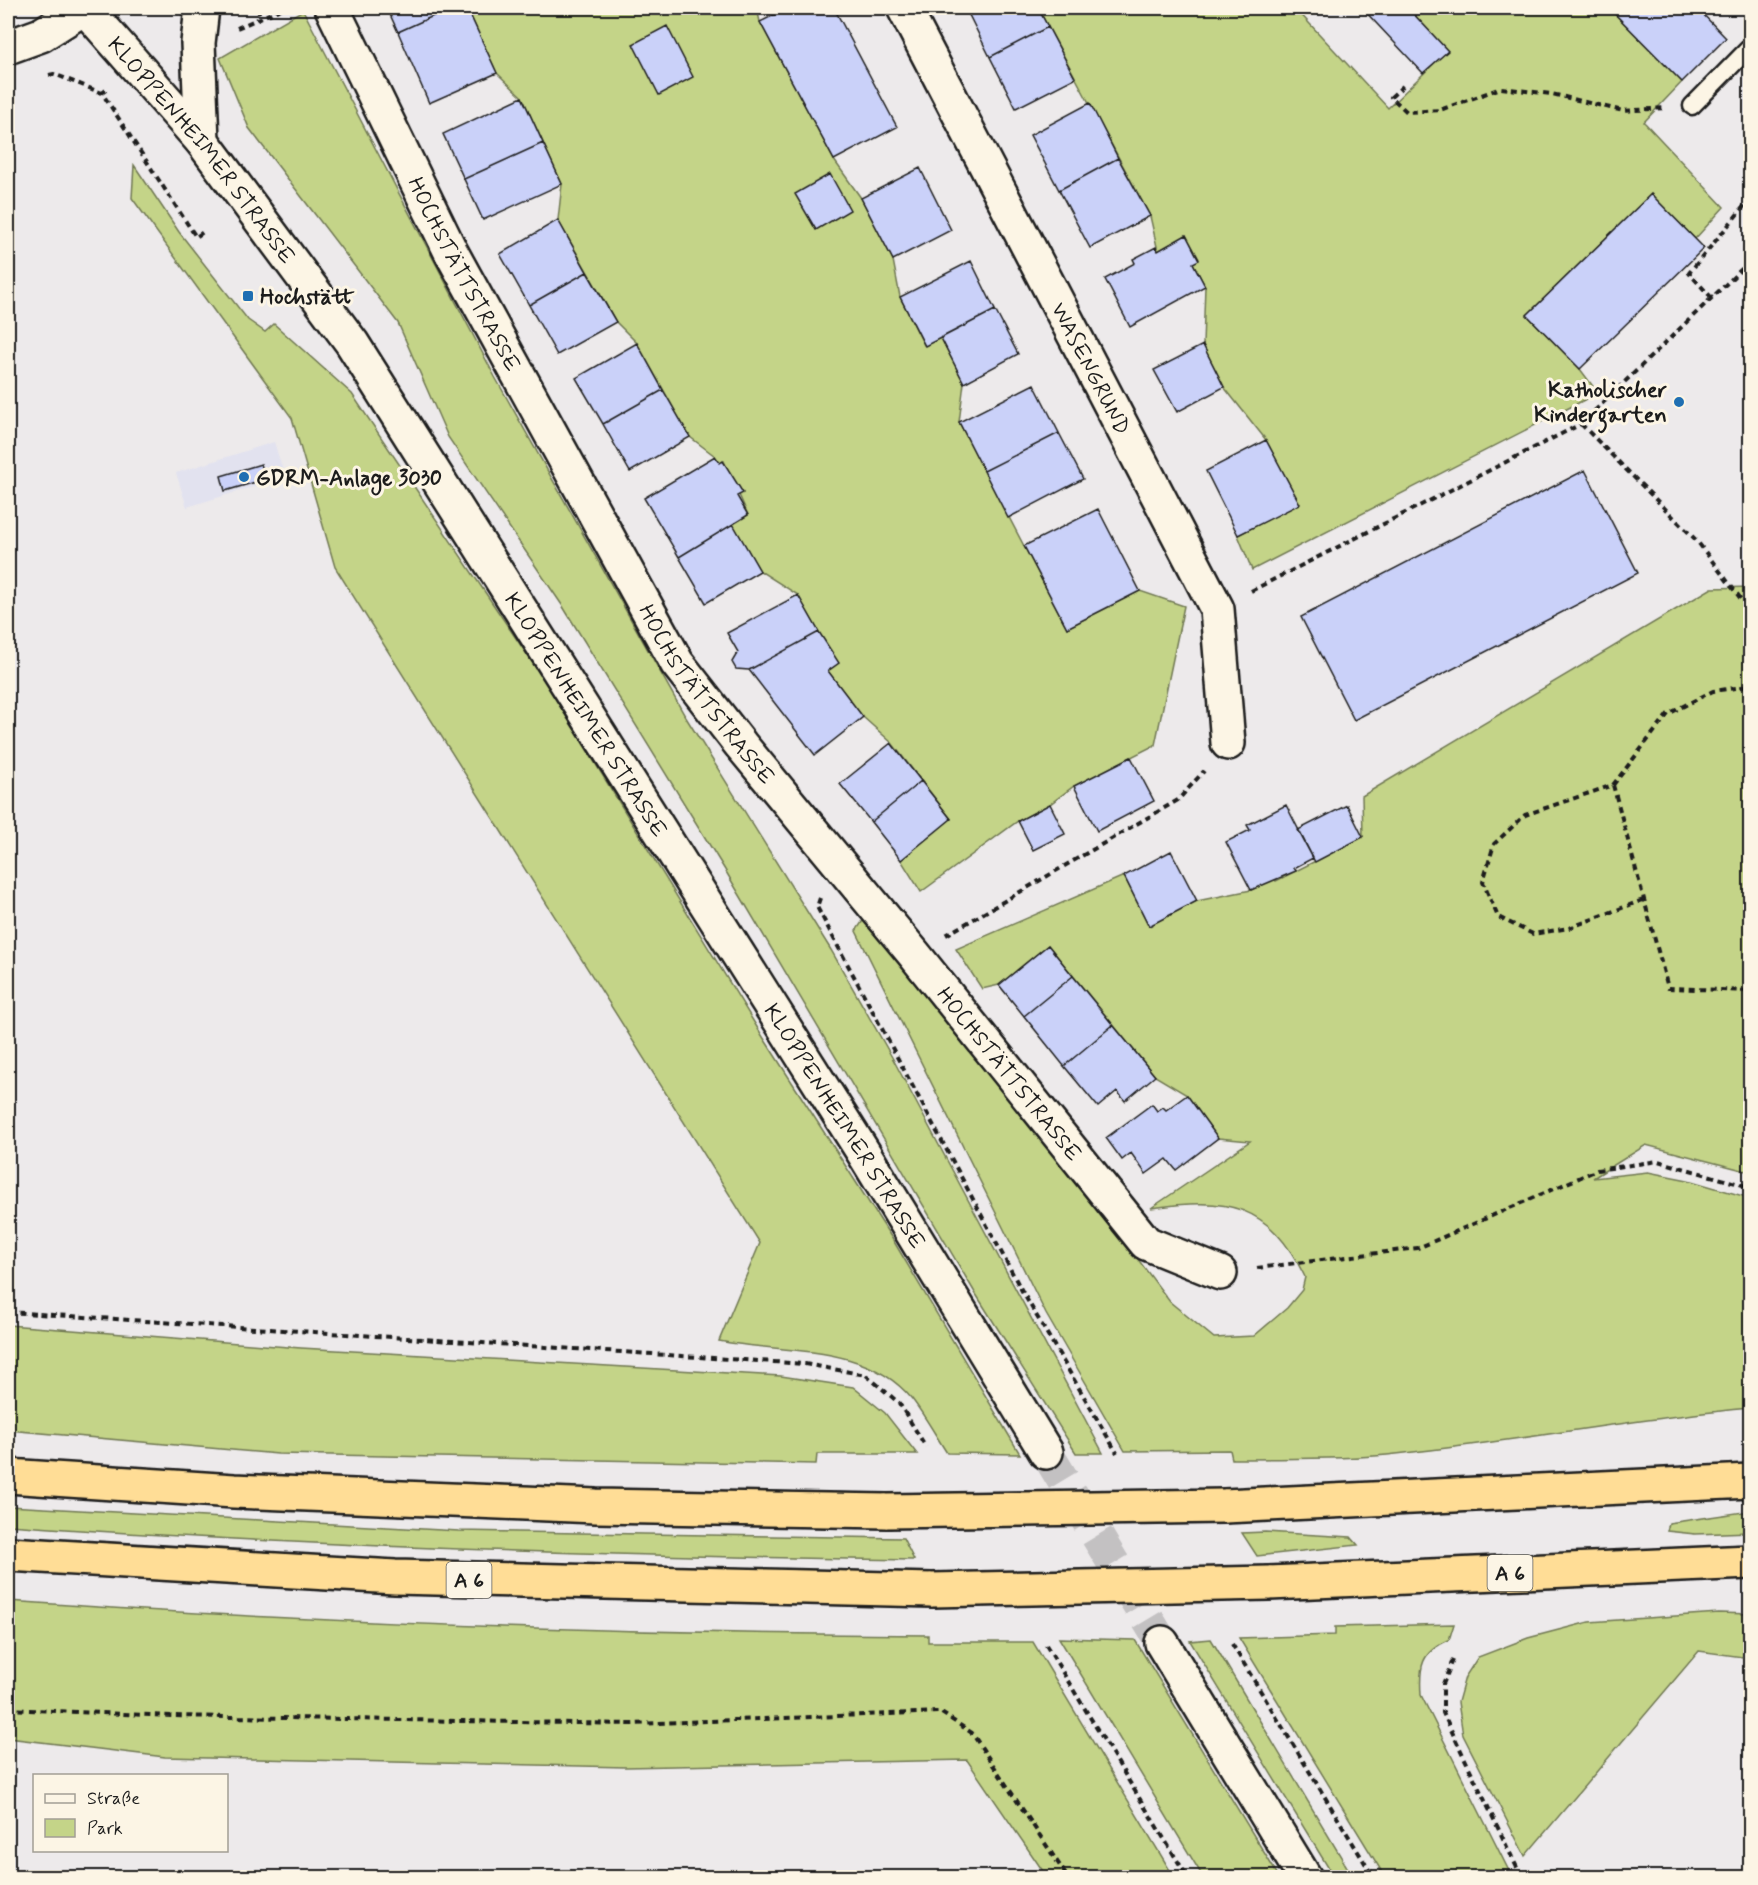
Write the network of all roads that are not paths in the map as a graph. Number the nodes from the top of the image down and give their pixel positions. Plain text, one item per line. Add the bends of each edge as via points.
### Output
1 (84, 8) edge
2 (202, 8) edge
3 (332, 8) edge
4 (904, 8) edge
5 (8, 47) edge
6 (1750, 47) edge
7 (1692, 106) road end
8 (202, 141) junction
9 (1228, 743) road end
10 (1221, 1273) road end
11 (1046, 1452) tunnel mouth
12 (8, 1476) edge
13 (1750, 1481) edge
14 (8, 1554) edge
15 (1750, 1562) edge
16 (1162, 1643) tunnel mouth
17 (1305, 1878) edge

1 - 5 street via 41,35
1 - 8 street, KLOPPENHEIMER STRASSE
2 - 8 street via 198,43
3 - 10 street, HOCHSTÄTTSTRASSE via 451,252 677,663 1146,1243
4 - 9 street, WASENGRUND via 1217,609
6 - 7 lane
8 - 11 street, KLOPPENHEIMER STRASSE via 352,343 399,414 863,1152
12 - 13 highway, bridge via 234,1491 596,1506 886,1510 1224,1506
14 - 15 highway, A 6, bridge via 395,1577 932,1590 1269,1583
16 - 17 street

